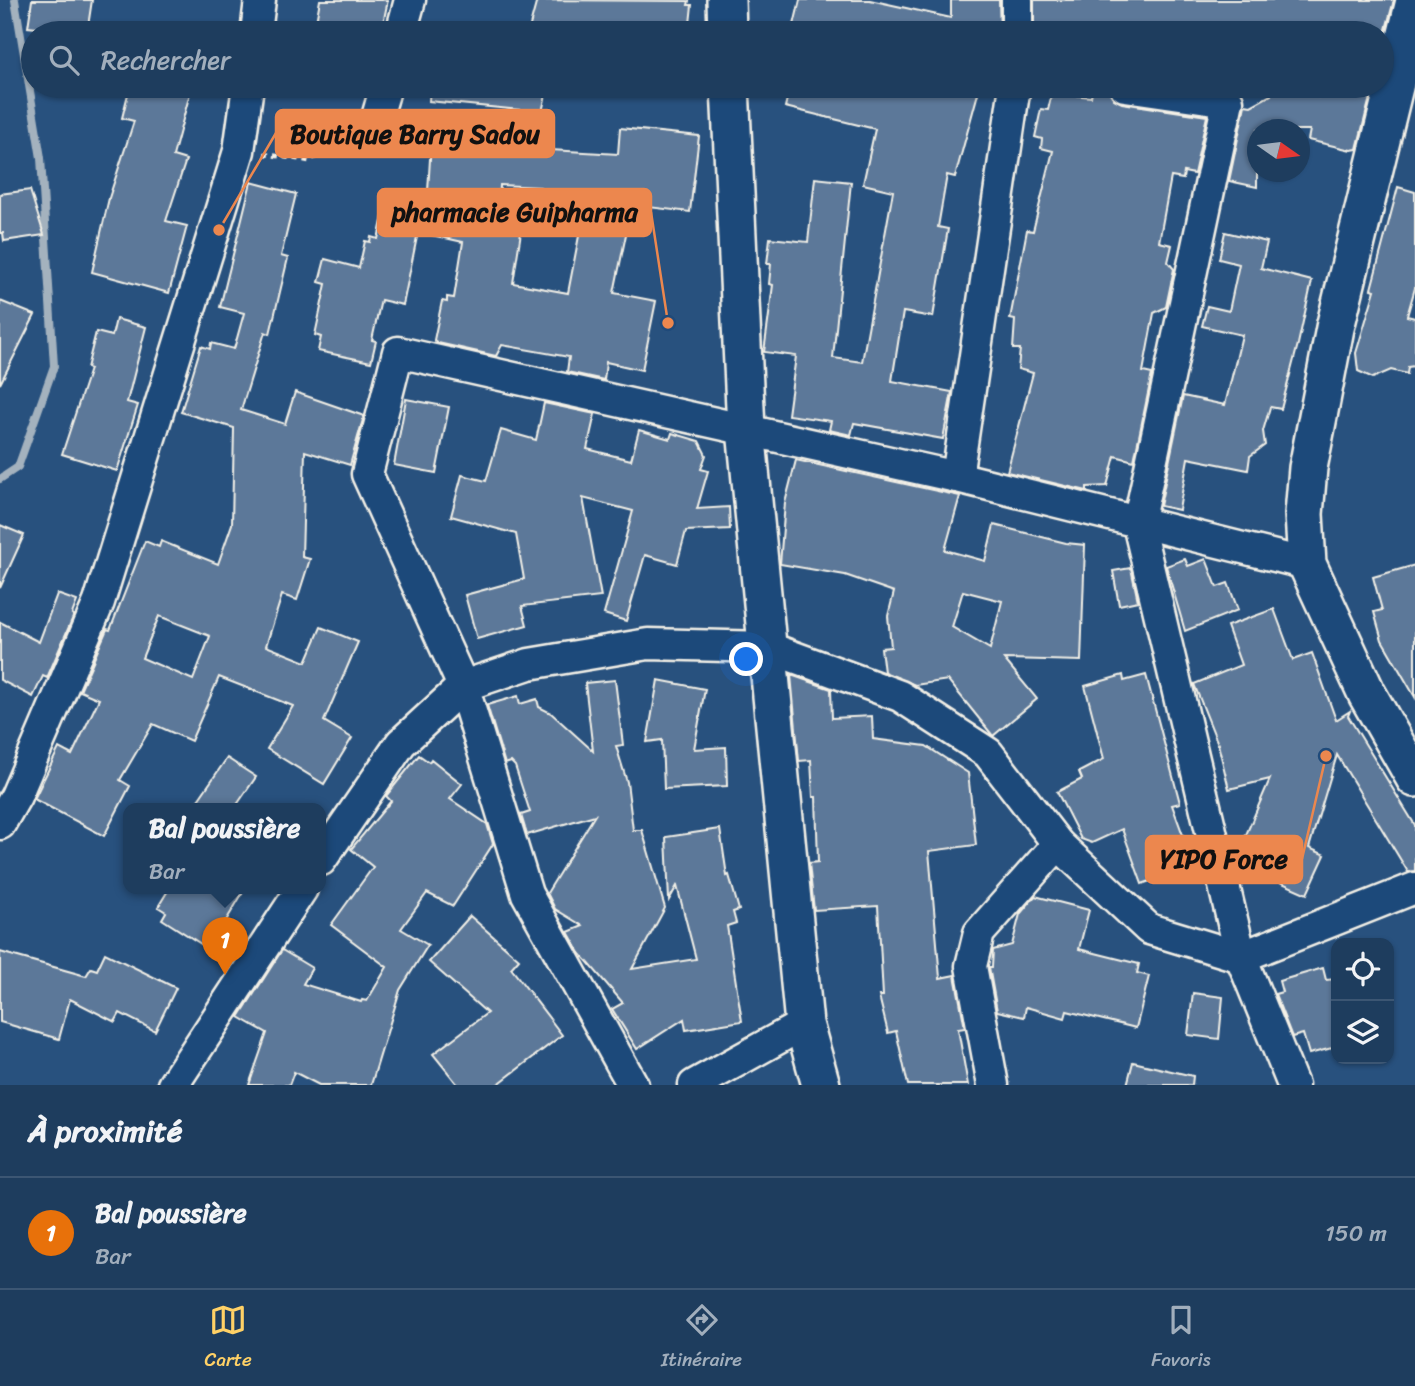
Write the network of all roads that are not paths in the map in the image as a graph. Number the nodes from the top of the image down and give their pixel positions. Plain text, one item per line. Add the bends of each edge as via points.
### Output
1 (260, 0) edge
2 (410, 0) edge
3 (726, 0) edge
4 (1017, 0) edge
5 (1415, 1) edge
6 (257, 21) edge
7 (404, 21) edge
8 (727, 21) edge
9 (1017, 21) edge
10 (1407, 78) edge
11 (246, 98) edge
12 (383, 98) edge
13 (731, 98) edge
14 (1012, 98) edge
15 (1202, 98) edge
16 (371, 138) road end
17 (746, 429) junction
18 (957, 477) junction
19 (1138, 524) junction
20 (1307, 564) junction
21 (767, 647) junction
22 (463, 686) junction
23 (1415, 778) edge
24 (0, 824) edge
25 (1058, 844) junction
26 (326, 853) edge
27 (1415, 888) edge
28 (299, 894) edge
29 (1241, 957) junction
30 (804, 1024) junction
31 (173, 1085) edge
32 (633, 1085) edge
33 (694, 1085) edge
34 (821, 1085) edge
35 (993, 1085) edge
36 (1293, 1085) edge

1 - 6 street
2 - 7 street
3 - 8 street
4 - 9 street
5 - 10 street
10 - 20 street via 1335,328 1308,468 1304,514
11 - 24 street via 239,151 99,602
12 - 16 street
13 - 17 street
14 - 18 street
15 - 19 street via 1228,102
17 - 18 street
17 - 21 street
17 - 22 street via 398,352 367,474
18 - 19 street
19 - 20 street
19 - 29 street
20 - 23 street via 1367,694
21 - 22 street via 649,644 529,664
21 - 25 street via 900,696 988,753
21 - 30 street
22 - 26 street via 401,743
22 - 32 street via 527,894
25 - 29 street via 1149,929
25 - 35 street via 979,933 976,944 971,966
27 - 29 street
28 - 31 street
29 - 36 street
30 - 33 street
30 - 34 street

